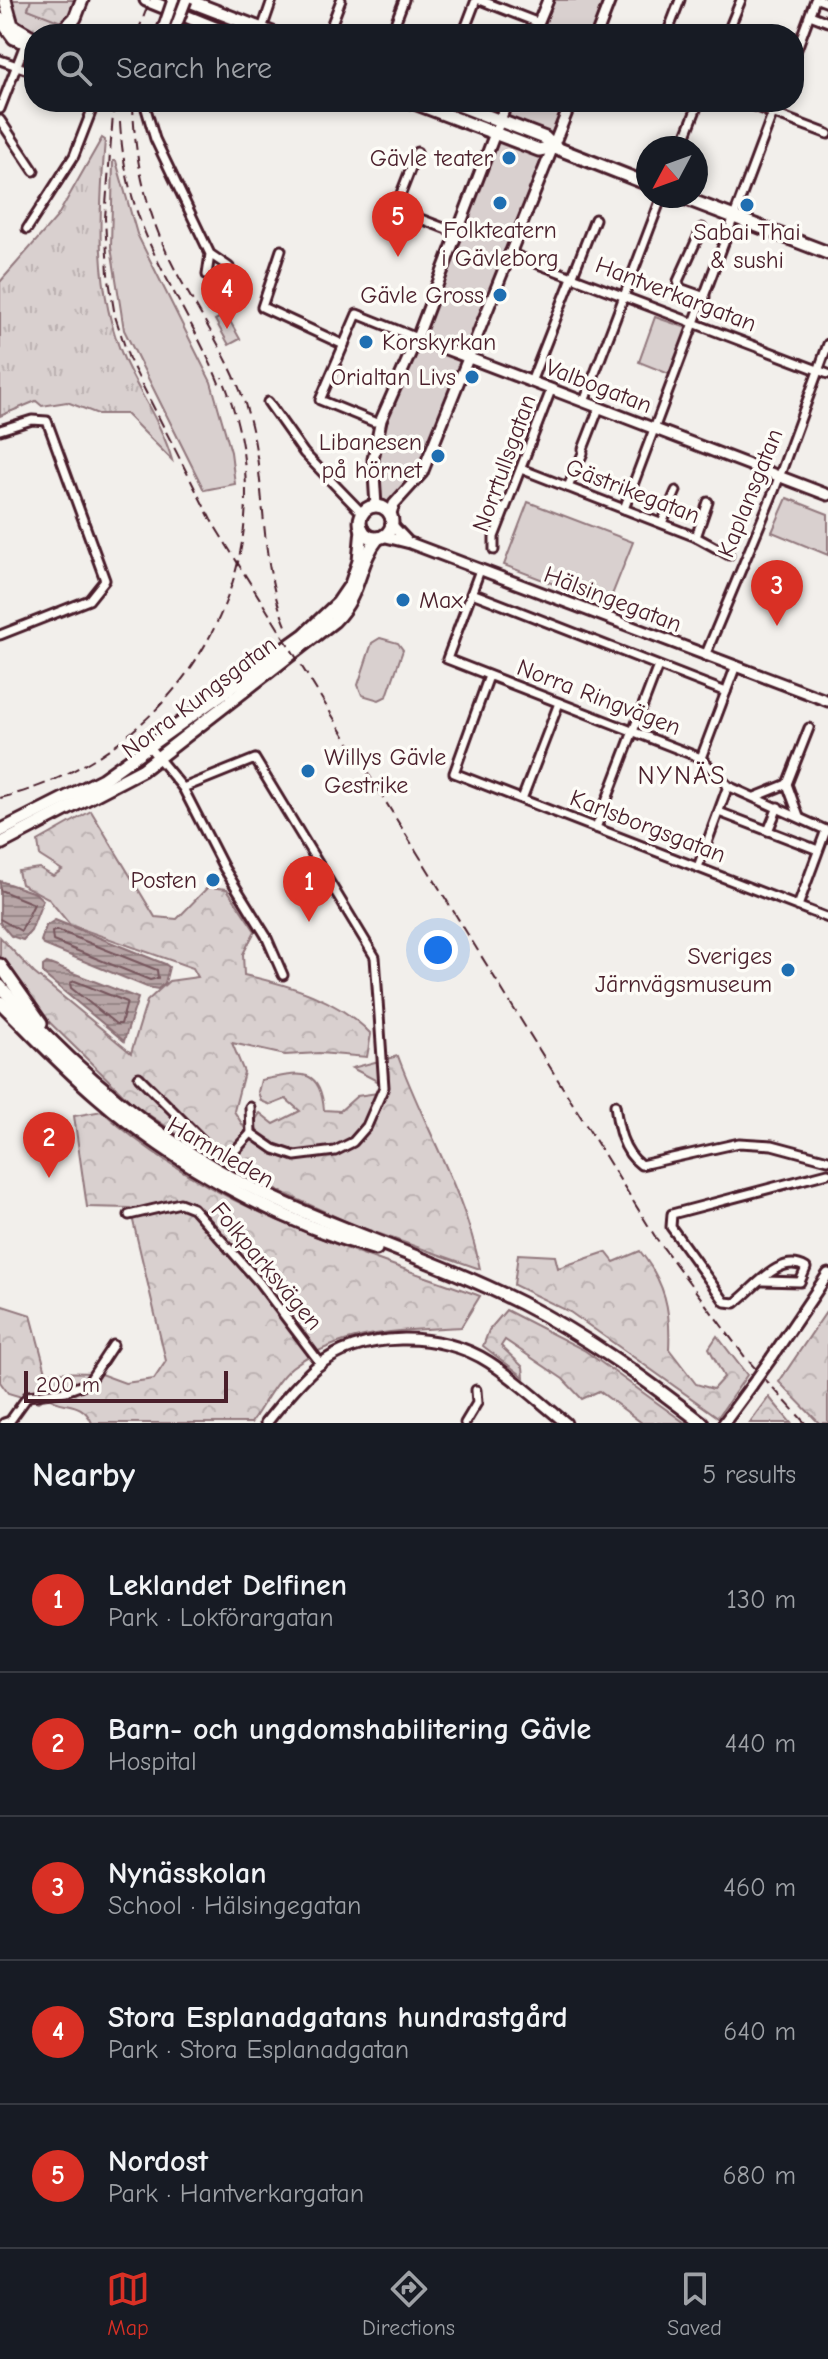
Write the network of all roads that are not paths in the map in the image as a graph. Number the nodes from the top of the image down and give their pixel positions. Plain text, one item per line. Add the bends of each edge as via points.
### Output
1 (5, 0) edge
2 (146, 0) edge
3 (173, 0) edge
4 (186, 0) edge
5 (272, 0) edge
6 (341, 0) edge
7 (404, 0) edge
8 (478, 0) edge
9 (548, 0) edge
10 (610, 0) edge
11 (680, 0) edge
12 (741, 0) edge
13 (817, 0) edge
14 (85, 2) edge
15 (828, 3) edge
16 (810, 15) junction
17 (0, 19) edge
18 (828, 22) edge
19 (539, 23) joint
20 (69, 24) edge
21 (76, 24) edge
22 (164, 24) edge
23 (177, 24) edge
24 (205, 24) edge
25 (246, 24) edge
26 (268, 24) edge
27 (332, 24) edge
28 (395, 24) edge
29 (467, 24) edge
30 (601, 24) edge
31 (671, 24) edge
32 (731, 24) edge
33 (804, 31) edge
34 (24, 36) edge
35 (24, 38) edge
36 (24, 53) edge
37 (0, 60) edge
38 (17, 66) junction
39 (24, 68) edge
40 (0, 109) edge
41 (91, 112) edge
42 (148, 112) edge
43 (446, 112) edge
44 (470, 112) edge
45 (503, 112) edge
46 (567, 112) edge
47 (695, 112) edge
48 (773, 113) joint
49 (0, 120) edge
50 (498, 127) junction
51 (828, 134) edge
52 (686, 136) edge
53 (554, 147) junction
54 (417, 152) dead end
55 (34, 171) dead end
56 (636, 179) edge
57 (708, 207) edge
58 (657, 208) edge
59 (733, 217) junction
60 (595, 219) dead end
61 (702, 228) dead end
62 (27, 229) dead end
63 (457, 233) junction
64 (281, 250) dead end
65 (509, 253) junction
66 (828, 253) edge
67 (210, 254) dead end
68 (572, 275) junction
69 (624, 296) junction
70 (705, 297) junction
71 (696, 323) junction
72 (417, 338) junction
73 (828, 344) edge
74 (344, 345) junction
75 (469, 356) junction
76 (818, 370) junction
77 (828, 374) edge
78 (531, 382) junction
79 (551, 390) junction
80 (268, 402) dead end
81 (584, 402) junction
82 (599, 408) junction
83 (374, 422) dead end
84 (655, 428) junction
85 (0, 430) edge
86 (521, 469) junction
87 (779, 476) junction
88 (568, 487) junction
89 (676, 491) dead end
90 (828, 495) edge
91 (708, 502) dead end
92 (376, 506) junction
93 (624, 509) junction
94 (363, 514) junction
95 (391, 520) junction
96 (662, 523) junction
97 (362, 529) junction
98 (380, 537) junction
99 (696, 537) junction
100 (410, 543) junction
101 (494, 550) dead end
102 (729, 555) dead end
103 (480, 570) junction
104 (472, 593) junction
105 (0, 635) edge
106 (705, 656) junction
107 (658, 666) junction
108 (735, 668) junction
109 (489, 676) junction
110 (726, 692) junction
111 (559, 703) junction
112 (828, 704) edge
113 (809, 728) dead end
114 (634, 731) junction
115 (153, 754) junction
116 (701, 758) junction
117 (787, 784) junction
118 (728, 786) junction
119 (183, 788) junction
120 (755, 797) junction
121 (522, 799) junction
122 (778, 807) junction
123 (719, 812) junction
124 (799, 817) junction
125 (596, 828) junction
126 (827, 830) edge
127 (0, 831) edge
128 (768, 831) junction
129 (0, 844) edge
130 (818, 850) junction
131 (698, 867) junction
132 (798, 906) junction
133 (828, 918) edge
134 (0, 965) edge
135 (283, 975) dead end
136 (0, 986) edge
137 (0, 999) edge
138 (59, 1050) junction
139 (139, 1077) dead end
140 (615, 1105) dead end
141 (250, 1107) dead end
142 (251, 1133) junction
143 (828, 1160) edge
144 (828, 1173) edge
145 (129, 1215) dead end
146 (423, 1262) junction
147 (827, 1274) edge
148 (763, 1281) junction
149 (113, 1345) dead end
150 (321, 1364) junction
151 (476, 1390) dead end
152 (726, 1420) edge
153 (4, 1423) edge
154 (266, 1423) edge
155 (465, 1423) edge
156 (566, 1423) edge
157 (702, 1423) edge

1 - 34 main road via 12,25
2 - 24 main road
3 - 22 street, bridge
4 - 23 street, bridge
4 - 25 main road
5 - 26 street
6 - 27 street
7 - 28 street
8 - 19 street
8 - 29 street
9 - 19 street
10 - 30 street
11 - 31 street
12 - 32 street
13 - 15 street
13 - 16 street
14 - 20 main road
14 - 21 main road
16 - 18 street
16 - 33 street
17 - 35 main road via 6,30
36 - 38 street
37 - 38 street
38 - 39 street
38 - 40 street
41 - 62 street via 74,156
42 - 67 street via 155,139
43 - 50 main road
44 - 50 main road
45 - 50 street
46 - 53 street
47 - 52 street
48 - 51 street
48 - 59 street
49 - 55 street
50 - 53 main road via 539,150
50 - 63 street
53 - 56 main road
53 - 65 street
54 - 63 street via 395,209
57 - 59 main road
58 - 69 street
59 - 66 main road
59 - 70 street
60 - 68 street
61 - 70 street via 678,281 680,288
63 - 72 street
64 - 74 street via 262,307
65 - 68 street, Hantverkargatan
65 - 75 street
68 - 69 street, Hantverkargatan
68 - 78 street
69 - 71 street, Hantverkargatan
69 - 81 street
70 - 71 street
71 - 76 street, Hantverkargatan
71 - 84 street
72 - 74 street, Valbogatan via 357,314
72 - 75 street, Valbogatan
72 - 92 street via 375,443
73 - 76 street, Kaplansgatan
74 - 83 street via 320,400
75 - 78 street, Valbogatan
75 - 95 street via 422,473 394,504
76 - 77 street, Hantverkargatan
76 - 87 street, Kaplansgatan
78 - 79 street, Valbogatan
79 - 81 street, Valbogatan
79 - 86 street, Norrtullsgatan
80 - 94 street via 304,453
81 - 82 street, Valbogatan
82 - 84 street, Valbogatan
82 - 88 street
84 - 87 street, Valbogatan
84 - 93 street
85 - 105 street via 47,421 105,580 89,600
86 - 88 street, Gästrikegatan
86 - 101 street, Norrtullsgatan via 494,537
87 - 90 street, Valbogatan
87 - 106 street, Kaplansgatan
88 - 93 street, Gästrikegatan
89 - 96 street
91 - 99 street
92 - 94 main road
92 - 95 main road
93 - 96 street, Gästrikegatan
94 - 97 main road
95 - 98 main road
95 - 100 street, Hälsingegatan
96 - 99 street, Gästrikegatan
97 - 98 main road
97 - 115 main road, Norra Kungsgatan via 354,576 327,616
98 - 100 street, Hälsingegatan
98 - 115 main road, Norra Kungsgatan via 369,549 353,598 334,621
99 - 102 street, Gästrikegatan
100 - 103 street, Hälsingegatan
103 - 104 street
103 - 106 street, Hälsingegatan
104 - 107 street, Hälsingegatan
104 - 109 street, Norra Ringvägen via 447,659
106 - 108 street, Hälsingegatan
107 - 110 street, Hälsingegatan
107 - 114 street
108 - 110 street
108 - 112 street, Hälsingegatan
109 - 111 street, Norra Ringvägen
109 - 121 street, Karlsborgsgatan via 454,773
110 - 116 street
111 - 114 street, Norra Ringvägen
111 - 121 street
113 - 117 street
114 - 116 street, Norra Ringvägen
114 - 125 street
115 - 119 street
115 - 127 main road, Norra Kungsgatan
115 - 129 main road, Norra Kungsgatan via 111,787
116 - 118 street, Norra Ringvägen
117 - 120 street
117 - 124 street
118 - 120 street
118 - 123 street
119 - 135 street
119 - 142 street via 255,759 375,957 384,1087 367,1126 353,1142 313,1156 274,1149
120 - 122 street
121 - 125 street, Karlsborgsgatan
122 - 124 street
122 - 128 street
123 - 128 street
123 - 131 street
124 - 126 street
125 - 131 street, Karlsborgsgatan
126 - 130 street
128 - 130 street
130 - 132 street
131 - 132 street, Karlsborgsgatan
132 - 133 street, Karlsborgsgatan
134 - 138 main road, Hamnleden
136 - 138 main road, Hamnleden
137 - 146 main road, Hamnleden via 123,1117 212,1177 327,1233
138 - 146 main road, Hamnleden via 121,1105 216,1168 320,1220
139 - 142 street via 218,1156 231,1155
140 - 143 street via 623,1142 641,1165 739,1143 772,1145
141 - 142 street
144 - 148 street via 672,1214 671,1227 725,1302 735,1303
145 - 150 street, Folkparksvägen via 180,1203 193,1208 259,1282
146 - 157 main road, Hamnleden via 520,1302 578,1333
147 - 152 street, bridge
148 - 148 street via 778,1266 793,1263 806,1268 802,1282
149 - 153 street via 88,1383 28,1396
150 - 154 street
150 - 156 street via 370,1342 423,1339 454,1345 487,1360
151 - 155 street via 477,1403

